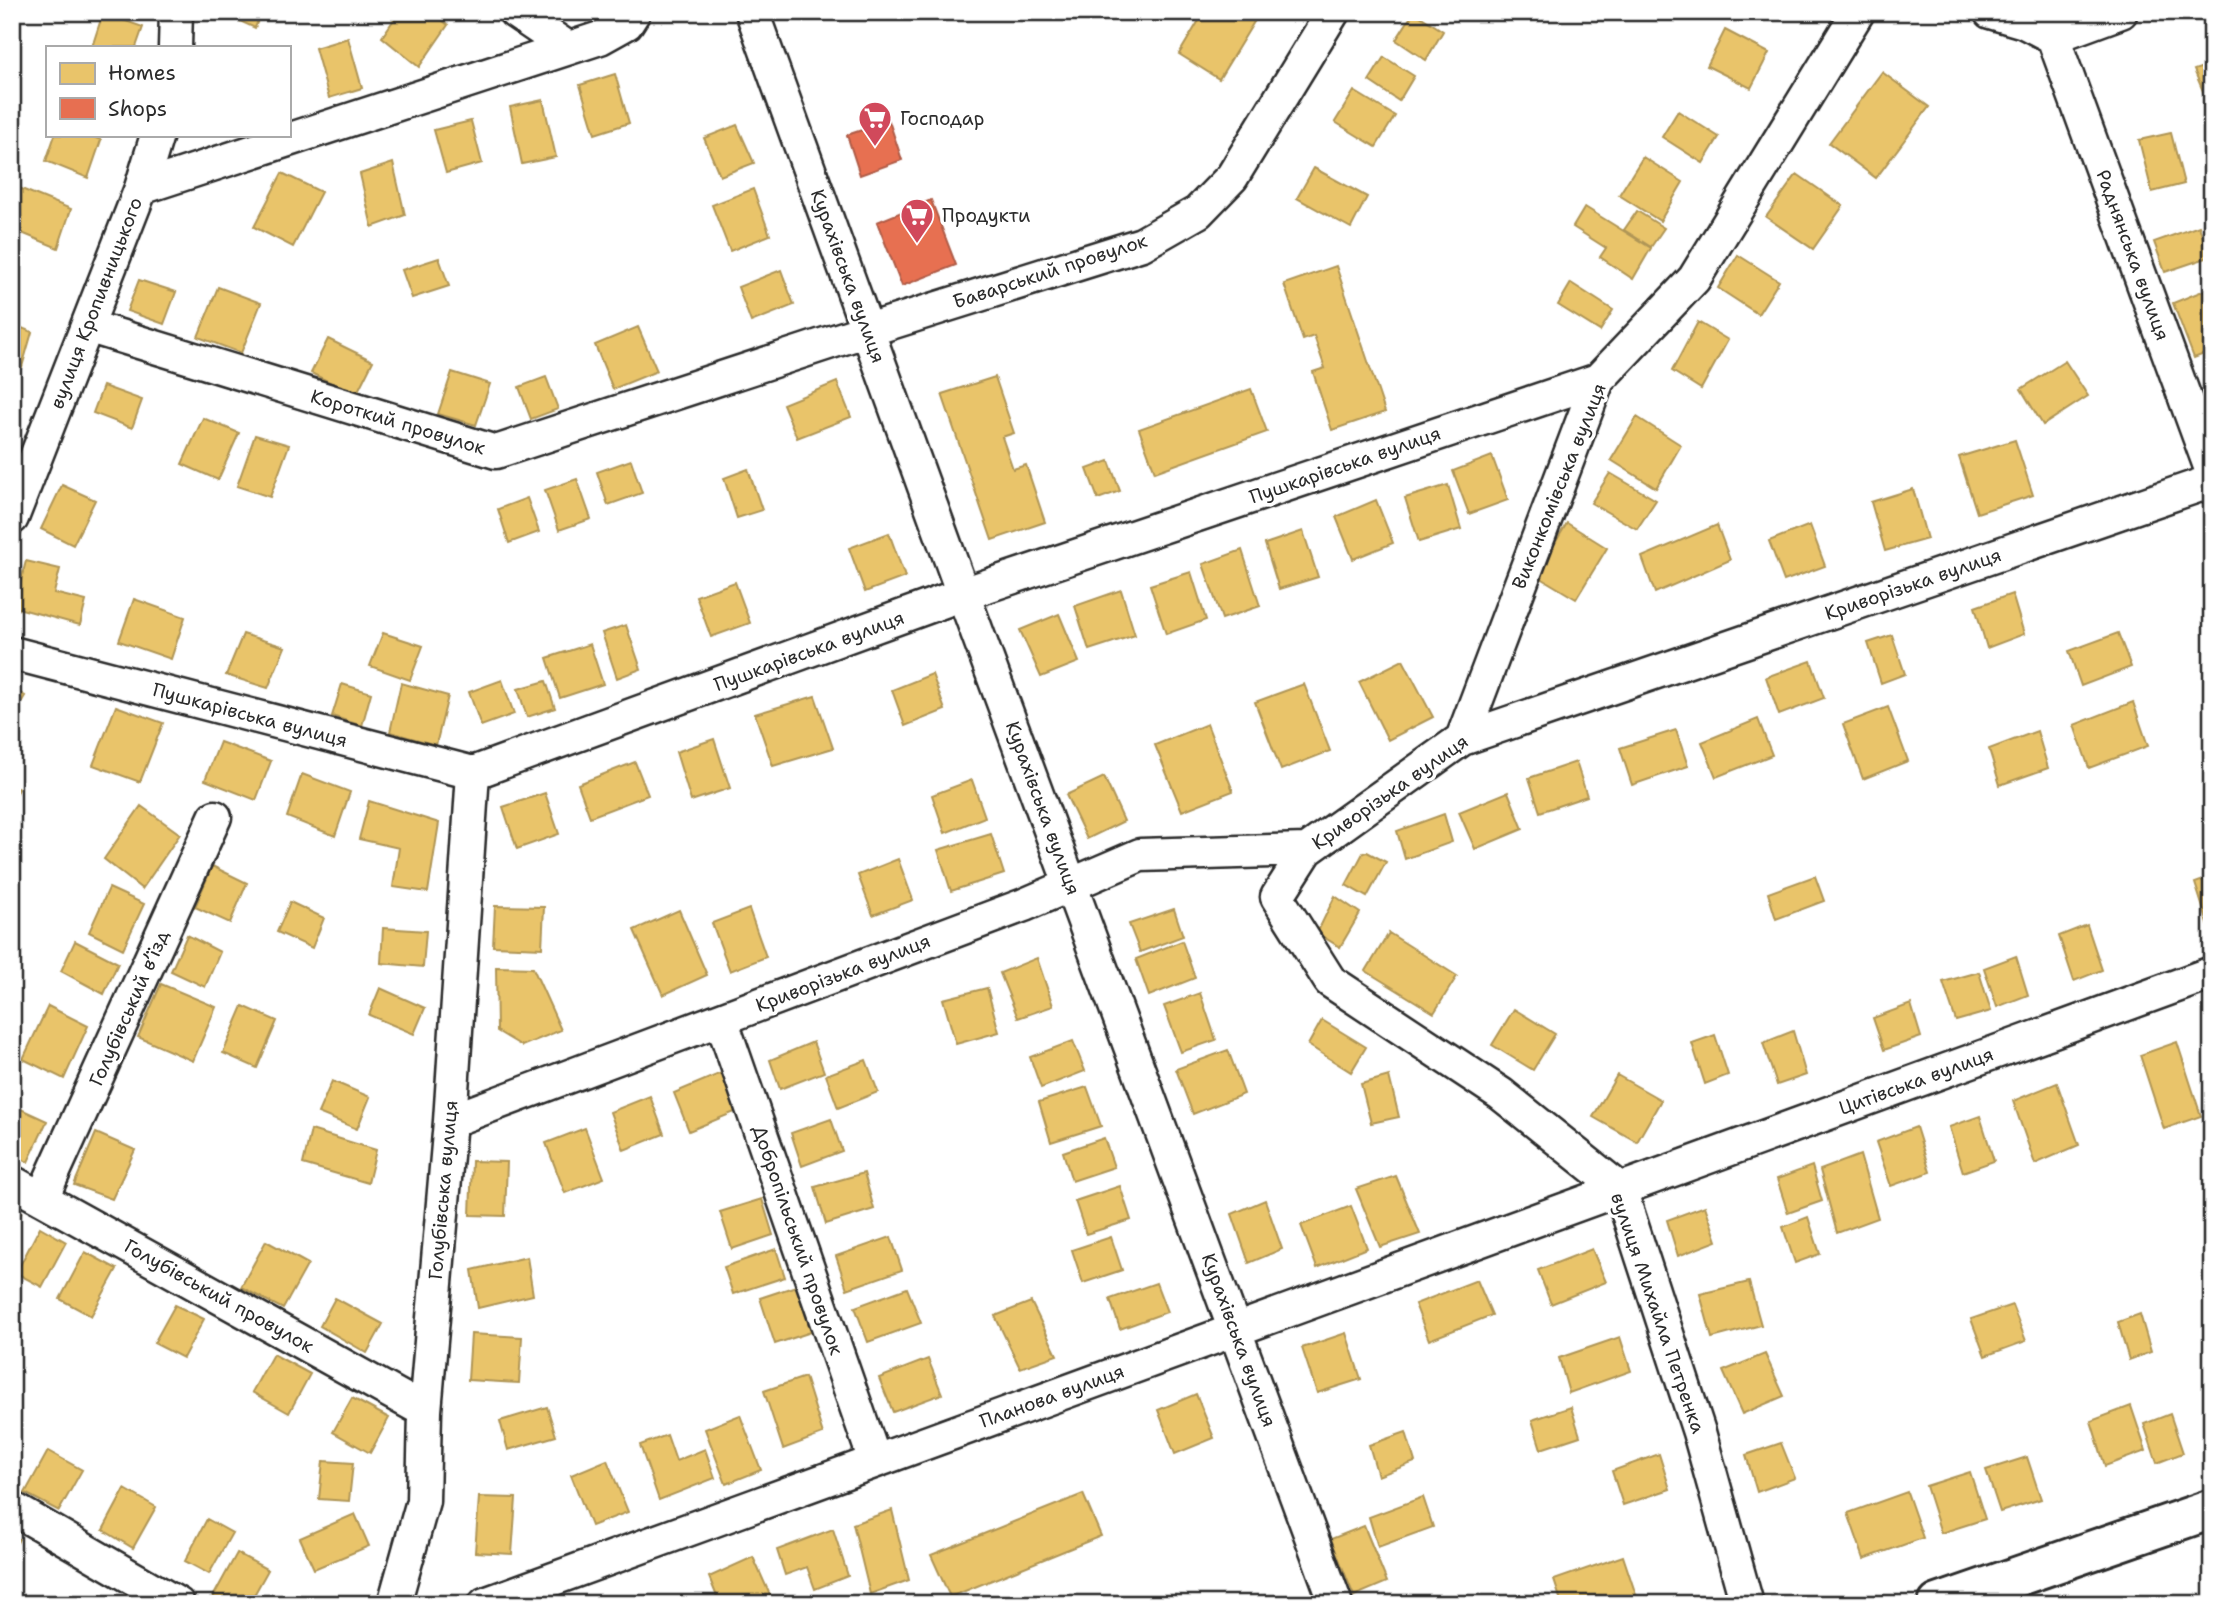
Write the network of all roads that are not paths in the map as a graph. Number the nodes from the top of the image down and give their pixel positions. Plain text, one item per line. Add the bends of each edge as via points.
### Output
1 (515, 12) edge
2 (634, 12) edge
3 (752, 12) edge
4 (1334, 12) edge
5 (1858, 12) edge
6 (1990, 12) edge
7 (2121, 12) edge
8 (174, 13) edge
9 (2053, 37) junction
10 (175, 46) edge
11 (568, 48) junction
12 (157, 136) edge
13 (141, 187) junction
14 (88, 326) junction
15 (868, 330) junction
16 (1598, 380) junction
17 (2212, 472) edge
18 (2212, 481) edge
19 (12, 518) edge
20 (964, 594) junction
21 (12, 653) edge
22 (1462, 738) junction
23 (473, 773) junction
24 (215, 817) dead end
25 (1307, 850) junction
26 (1072, 884) junction
27 (2212, 974) edge
28 (721, 1019) junction
29 (450, 1121) junction
30 (12, 1182) edge
31 (1620, 1189) junction
32 (42, 1198) junction
33 (1235, 1329) junction
34 (425, 1411) junction
35 (875, 1461) junction
36 (12, 1507) edge
37 (2212, 1509) edge
38 (178, 1604) edge
39 (394, 1604) edge
40 (485, 1604) edge
41 (1336, 1604) edge
42 (1747, 1604) edge
43 (1938, 1604) edge

1 - 11 street
2 - 11 street, вулиця Кропивницького via 627,23 600,38
3 - 15 street, Курахівська вулиця
4 - 15 street, Баварський провулок via 1232,177 1198,212 1142,244
5 - 16 street, Виконкомівська вулиця via 1695,279
6 - 9 street
7 - 9 street
8 - 10 street
9 - 17 street, Раднянська вулиця
11 - 13 street, вулиця Кропивницького
12 - 13 street
13 - 14 street, вулиця Кропивницького
14 - 15 street, Короткий провулок via 496,452
14 - 19 street, вулиця Кропивницького
15 - 20 street, Курахівська вулиця
16 - 20 street, Пушкарівська вулиця
16 - 22 street, Виконкомівська вулиця
18 - 22 street, Криворізька вулиця
20 - 23 street, Пушкарівська вулиця
20 - 26 street, Курахівська вулиця
21 - 23 street, Пушкарівська вулиця
22 - 25 street, Криворізька вулиця
23 - 29 street, Голубівська вулиця
24 - 32 street, Голубівський в’їзд
25 - 26 street, Криворізька вулиця via 1140,855
25 - 31 street, вулиця Михайла Петренка via 1277,897 1330,981 1501,1094
26 - 28 street, Криворізька вулиця
26 - 33 street, Курахівська вулиця
27 - 31 street, Цитівська вулиця
28 - 29 street, Криворізька вулиця
28 - 35 street, Добропільський провулок
29 - 34 street, Голубівська вулиця
30 - 32 street, Голубівський провулок
31 - 33 street, Планова вулиця
31 - 42 street, вулиця Михайла Петренка via 1699,1432
32 - 34 street, Голубівський провулок
33 - 35 street, Планова вулиця
33 - 41 street, Курахівська вулиця
34 - 39 street, Голубівська вулиця via 423,1501
35 - 40 street, Планова вулиця
36 - 38 street
37 - 43 main road

